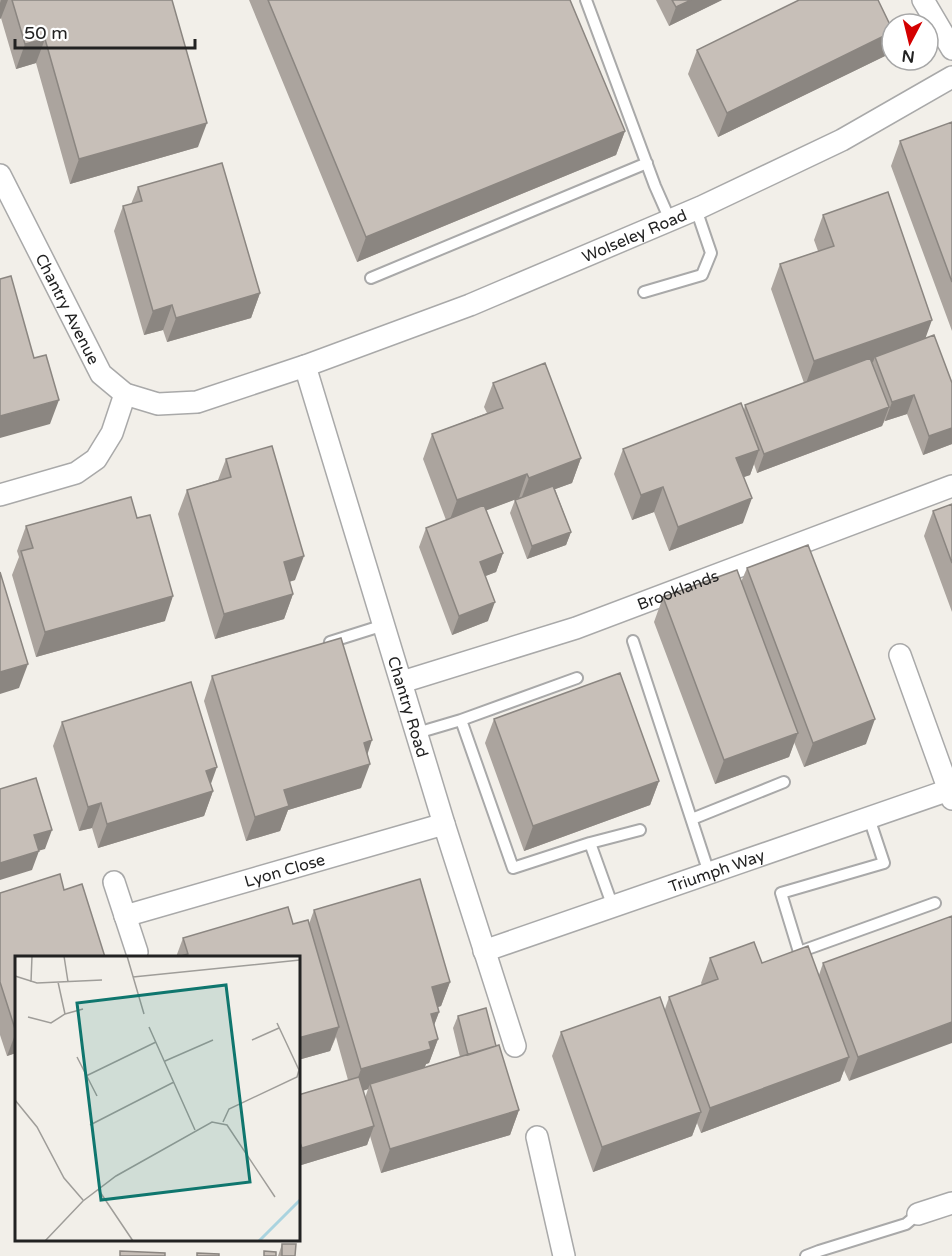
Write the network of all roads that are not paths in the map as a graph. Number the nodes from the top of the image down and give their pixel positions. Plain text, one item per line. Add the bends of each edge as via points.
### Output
1 (586, 0) edge
2 (923, 0) edge
3 (952, 49) edge
4 (952, 77) edge
5 (647, 163) junction
6 (0, 175) edge
7 (696, 209) junction
8 (670, 220) junction
9 (371, 278) dead end
10 (644, 292) dead end
11 (305, 366) junction
12 (125, 394) junction
13 (952, 486) edge
14 (0, 495) edge
15 (384, 625) junction
16 (633, 641) dead end
17 (317, 646) edge
18 (900, 655) dead end
19 (577, 678) dead end
20 (402, 682) junction
21 (461, 720) junction
22 (417, 733) junction
23 (784, 782) dead end
24 (950, 795) edge
25 (868, 818) junction
26 (692, 819) junction
27 (444, 824) junction
28 (640, 830) dead end
29 (590, 843) junction
30 (709, 873) junction
31 (114, 882) dead end
32 (935, 903) dead end
33 (613, 907) junction
34 (125, 916) junction
35 (484, 951) junction
36 (137, 956) edge
37 (515, 1046) dead end
38 (537, 1137) dead end
39 (952, 1203) edge
40 (918, 1214) joint
41 (564, 1256) edge
42 (806, 1256) edge

1 - 5 lane
2 - 3 street
4 - 7 street, Wolseley Road via 842,140
5 - 8 lane
5 - 9 lane
6 - 12 street, Chantry Avenue via 101,374
7 - 8 street, Wolseley Road
7 - 10 lane via 711,253 702,275
8 - 11 street, Wolseley Road via 470,304
11 - 12 street, Chantry Avenue via 197,402 158,404
11 - 15 street, Chantry Road
12 - 14 street via 112,433 96,459 76,473
13 - 20 street, Brooklands via 576,628
15 - 17 lane
15 - 20 street, Chantry Road
16 - 26 lane
18 - 24 street, Triumph Way
19 - 21 lane
20 - 22 street, Chantry Road
21 - 22 lane
21 - 29 lane via 513,868
22 - 27 street, Chantry Road
23 - 26 lane
24 - 25 street, Triumph Way
25 - 30 street, Triumph Way
25 - 32 lane via 884,863 781,893 799,952
26 - 30 lane
27 - 34 street, Lyon Close
27 - 35 street, Chantry Road
28 - 29 lane
29 - 33 lane
30 - 33 street, Triumph Way
31 - 34 street
33 - 35 street, Triumph Way
34 - 36 street
35 - 37 street, Chantry Road
38 - 41 street
39 - 40 street
40 - 42 lane via 906,1224

